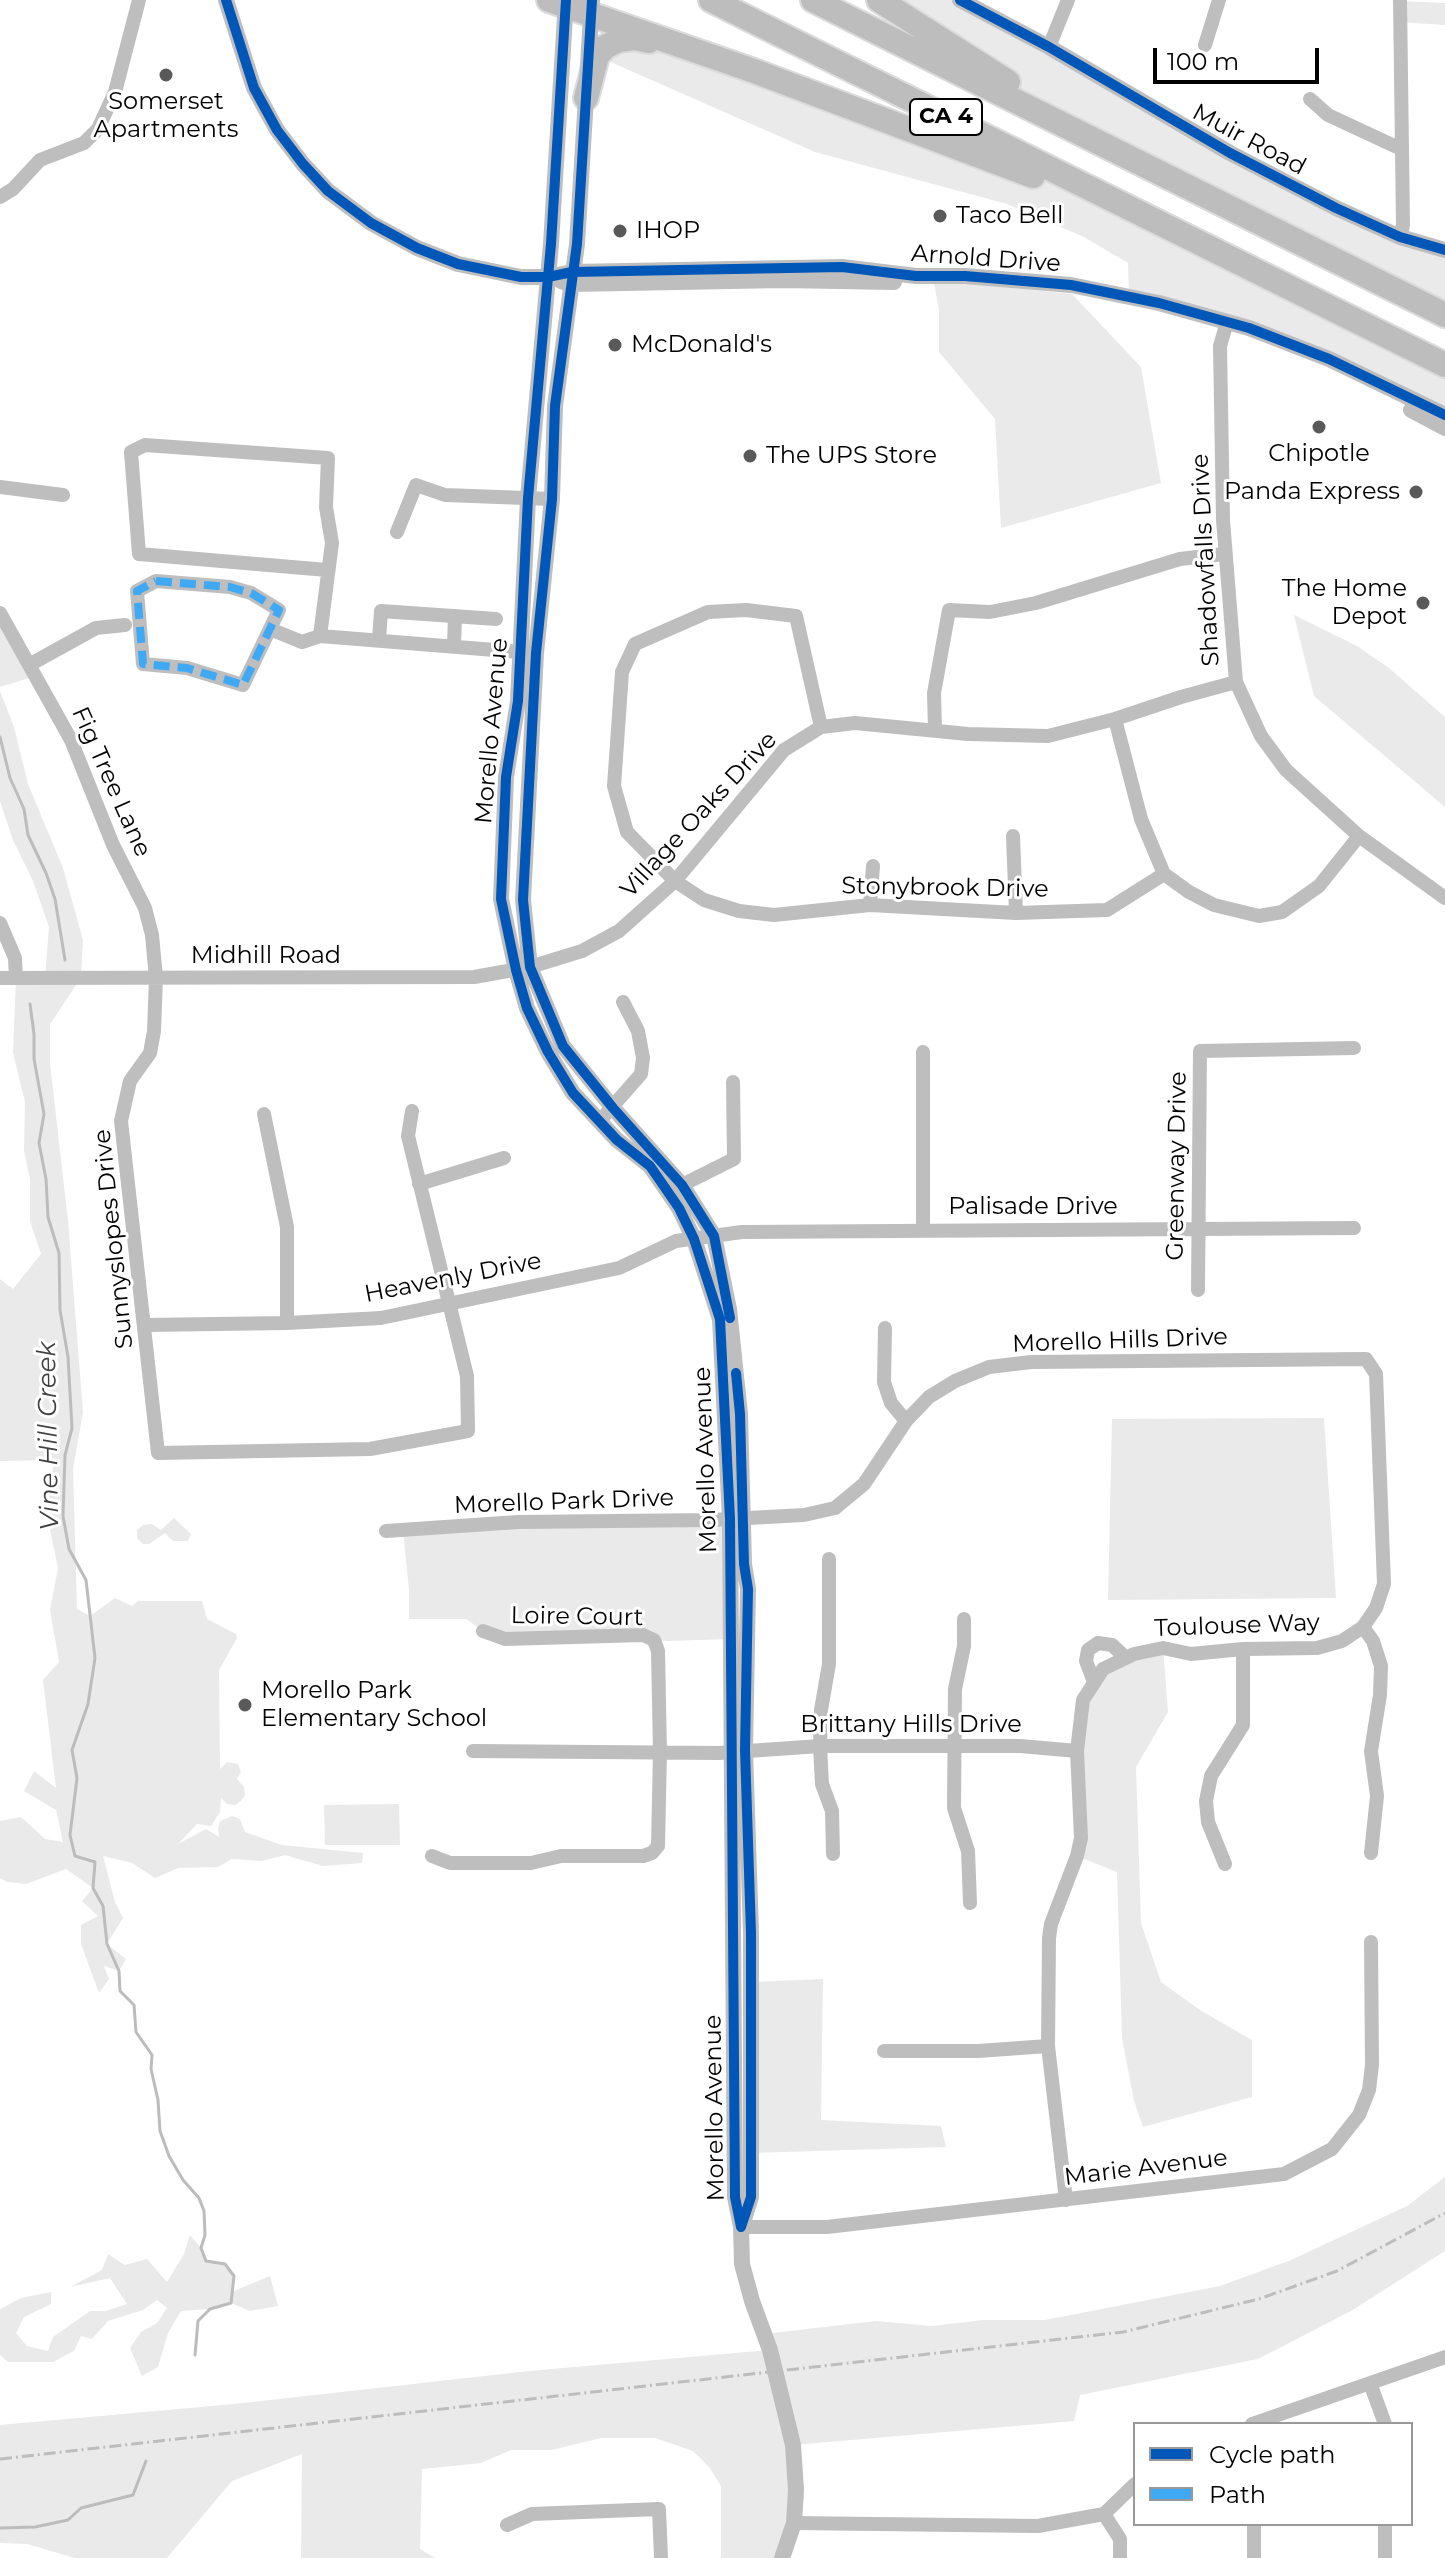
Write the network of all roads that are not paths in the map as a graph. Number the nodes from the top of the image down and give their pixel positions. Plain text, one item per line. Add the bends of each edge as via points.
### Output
1 (139, 0) edge
2 (226, 0) edge
3 (711, 0) edge
4 (813, 0) edge
5 (879, 0) edge
6 (960, 0) edge
7 (1068, 0) edge
8 (1219, 0) edge
9 (1400, 0) edge
10 (560, 2) edge
11 (591, 6) edge
12 (673, 43) junction
13 (1205, 45) dead end
14 (1049, 47) junction
15 (586, 98) junction
16 (1310, 99) dead end
17 (1107, 147) junction
18 (1401, 149) junction
19 (0, 197) edge
20 (1180, 234) junction
21 (1400, 237) junction
22 (1445, 250) edge
23 (548, 277) junction
24 (572, 278) junction
25 (1445, 315) edge
26 (1226, 325) junction
27 (1445, 365) edge
28 (1445, 415) edge
29 (1445, 428) edge
30 (0, 487) edge
31 (63, 495) dead end
32 (528, 498) junction
33 (552, 499) junction
34 (397, 532) dead end
35 (1224, 554) junction
36 (327, 570) junction
37 (0, 613) edge
38 (455, 616) junction
39 (496, 619) dead end
40 (125, 625) dead end
41 (270, 629) junction
42 (320, 636) junction
43 (379, 640) junction
44 (454, 646) junction
45 (529, 653) junction
46 (29, 665) junction
47 (1236, 682) junction
48 (1115, 719) junction
49 (821, 727) junction
50 (935, 729) junction
51 (1013, 836) dead end
52 (1359, 836) junction
53 (873, 866) dead end
54 (1164, 874) junction
55 (675, 881) junction
56 (1445, 898) edge
57 (870, 905) junction
58 (1016, 913) junction
59 (0, 923) edge
60 (523, 968) junction
61 (0, 978) edge
62 (16, 978) junction
63 (156, 978) junction
64 (623, 1002) dead end
65 (1354, 1048) dead end
66 (923, 1052) dead end
67 (733, 1082) dead end
68 (613, 1108) junction
69 (412, 1111) dead end
70 (264, 1114) dead end
71 (599, 1121) junction
72 (504, 1158) dead end
73 (419, 1184) junction
74 (682, 1185) junction
75 (1354, 1228) dead end
76 (923, 1229) junction
77 (1198, 1229) junction
78 (714, 1236) junction
79 (694, 1239) junction
80 (1198, 1290) dead end
81 (448, 1304) junction
82 (287, 1323) junction
83 (146, 1325) junction
84 (885, 1328) dead end
85 (906, 1421) junction
86 (737, 1518) junction
87 (386, 1531) dead end
88 (829, 1559) dead end
89 (964, 1619) dead end
90 (1363, 1627) junction
91 (483, 1631) dead end
92 (1243, 1649) junction
93 (1126, 1658) junction
94 (1094, 1682) junction
95 (820, 1746) junction
96 (954, 1746) junction
97 (473, 1751) dead end
98 (738, 1751) junction
99 (1077, 1751) junction
100 (660, 1752) junction
101 (1371, 1853) dead end
102 (833, 1854) dead end
103 (432, 1856) dead end
104 (1225, 1864) dead end
105 (970, 1903) dead end
106 (1371, 1942) dead end
107 (1048, 2046) junction
108 (884, 2051) dead end
109 (1066, 2200) junction
110 (741, 2227) junction
111 (1445, 2357) edge
112 (1370, 2383) junction
113 (1258, 2422) edge
114 (1384, 2422) edge
115 (1133, 2486) edge
116 (1104, 2514) junction
117 (794, 2523) junction
118 (507, 2525) dead end
119 (1254, 2526) edge
120 (1385, 2526) edge
121 (661, 2558) edge
122 (782, 2558) edge
123 (1120, 2558) edge
124 (1254, 2558) edge
125 (1385, 2558) edge

1 - 19 street via 115,92 98,129 84,143 40,160
2 - 23 street, Arnold Drive via 264,108 293,153 328,191 417,248 458,264
3 - 20 highway, CA 4
4 - 17 highway, CA 4
5 - 17 highway
6 - 14 street, Muir Road
7 - 14 street
8 - 13 street
9 - 18 street
10 - 11 highway
10 - 23 street, Morello Avenue
11 - 12 highway
11 - 15 street, Morello Avenue
12 - 15 highway via 634,38 605,47 597,56
12 - 20 highway
14 - 21 street, Muir Road via 1230,153
15 - 24 street, Morello Avenue
16 - 18 street via 1328,115
17 - 25 highway, CA 4
18 - 21 street
20 - 27 highway, CA 4
21 - 22 street, Muir Road
23 - 24 street, Arnold Drive
23 - 32 street, Morello Avenue
24 - 26 street, Arnold Drive via 867,268 1071,285
24 - 33 street, Morello Avenue via 555,406
26 - 28 street, Arnold Drive via 1329,359
26 - 29 street, Arnold Drive via 1330,368
26 - 35 street, Shadowfalls Drive via 1220,346
30 - 31 street
32 - 33 street
32 - 34 street via 445,495 416,485
32 - 45 street, Morello Avenue
33 - 45 street, Morello Avenue
35 - 47 street, Shadowfalls Drive
35 - 50 street via 1180,559 1020,606 990,612 949,610 934,693
36 - 36 street via 332,543 326,507 328,458 145,445 131,452 139,554
36 - 42 street
37 - 46 street, Fig Tree Lane
38 - 39 street
38 - 43 street via 381,611
38 - 44 street
40 - 46 street via 96,628
41 - 41 street via 243,685 187,668 143,664 137,591 156,581 230,587 279,610
41 - 42 street via 302,642
42 - 43 street
43 - 44 street
44 - 45 street
45 - 60 street, Morello Avenue
45 - 60 street, Morello Avenue via 506,777 501,899
46 - 63 street, Fig Tree Lane via 71,740 145,908
47 - 48 street, Village Oaks Drive
47 - 52 street, Shadowfalls Drive via 1261,736 1286,770
48 - 50 street, Village Oaks Drive via 1048,736
48 - 54 street via 1141,819
49 - 50 street, Village Oaks Drive via 855,723
49 - 55 street, Village Oaks Drive via 784,750
49 - 55 street, Stonybrook Drive via 796,616 708,612 635,644 622,672 614,786 627,832
51 - 58 street
52 - 54 street via 1319,886 1282,912 1259,916 1214,905
52 - 56 street, Shadowfalls Drive
53 - 57 street
54 - 58 street, Stonybrook Drive via 1107,910
55 - 57 street, Stonybrook Drive via 704,900 739,911 774,915
55 - 60 street, Village Oaks Drive via 619,931 582,951
57 - 58 street, Stonybrook Drive
59 - 62 street via 15,958
60 - 63 street, Midhill Road via 474,977
60 - 68 street, Morello Avenue via 563,1046
60 - 71 street, Morello Avenue via 527,1008 548,1052 573,1093
61 - 62 street, Midhill Road
62 - 63 street, Midhill Road
63 - 83 street, Sunnyslopes Drive via 150,1053 130,1081 121,1121
64 - 68 street via 638,1031 643,1058 641,1074
65 - 77 street, Greenway Drive via 1200,1051
66 - 76 street
67 - 74 street via 734,1159
68 - 71 street
68 - 74 street, Morello Avenue
69 - 73 street via 408,1136
70 - 82 street via 287,1227
71 - 79 street, Morello Avenue via 650,1166
72 - 73 street
73 - 81 street
74 - 78 street, Morello Avenue
75 - 77 street, Palisade Drive
76 - 77 street, Palisade Drive
76 - 78 street, Palisade Drive
77 - 80 street, Greenway Drive
78 - 79 street, Heavenly Drive
78 - 86 street, Morello Avenue via 739,1399
79 - 81 street, Heavenly Drive via 676,1241 619,1268
79 - 86 street, Morello Avenue via 720,1319
81 - 82 street, Heavenly Drive via 381,1318
81 - 83 street, Sunnyslopes Drive via 467,1376 468,1431 370,1449 158,1453
82 - 83 street, Heavenly Drive
84 - 85 street via 884,1382 891,1403
85 - 86 street, Morello Hills Drive via 864,1484 835,1508
85 - 90 street, Morello Hills Drive via 929,1397 989,1367 1031,1362 1366,1359 1376,1374 1384,1584
86 - 87 street, Morello Park Drive via 518,1522
86 - 98 street, Morello Avenue via 748,1589
88 - 95 street via 829,1664
89 - 96 street
90 - 92 street, Toulouse Way via 1342,1641 1317,1648
90 - 101 street via 1381,1666 1371,1751 1377,1796
91 - 100 street, Loire Court via 505,1639 643,1635 654,1640
92 - 93 street, Toulouse Way via 1191,1654 1163,1648
92 - 104 street via 1243,1725 1211,1776 1206,1801 1208,1822
93 - 94 street, Toulouse Way via 1103,1669
93 - 94 street via 1112,1645 1098,1643 1088,1650
94 - 99 street via 1083,1700
95 - 96 street, Brittany Hills Drive
95 - 98 street, Brittany Hills Drive
95 - 102 street via 822,1784 832,1811
96 - 99 street, Brittany Hills Drive
96 - 105 street via 954,1808 968,1851
97 - 100 street, Brittany Hills Drive
98 - 100 street, Brittany Hills Drive
98 - 110 street, Morello Avenue via 735,2197
99 - 107 street via 1081,1838 1051,1924
100 - 103 street via 660,1833 652,1853 561,1856 531,1863 450,1863
106 - 109 street, Marie Avenue via 1369,2090 1359,2115 1332,2149 1284,2174
107 - 108 street
107 - 109 street
109 - 110 street, Marie Avenue via 827,2227
110 - 117 street, Morello Avenue via 742,2264 793,2445
111 - 112 street
112 - 113 street
112 - 114 street
115 - 116 street
116 - 117 street via 1038,2526
116 - 123 street via 1120,2539
117 - 122 street, Morello Avenue
118 - 121 street via 532,2514 659,2509
119 - 124 street
120 - 125 street

